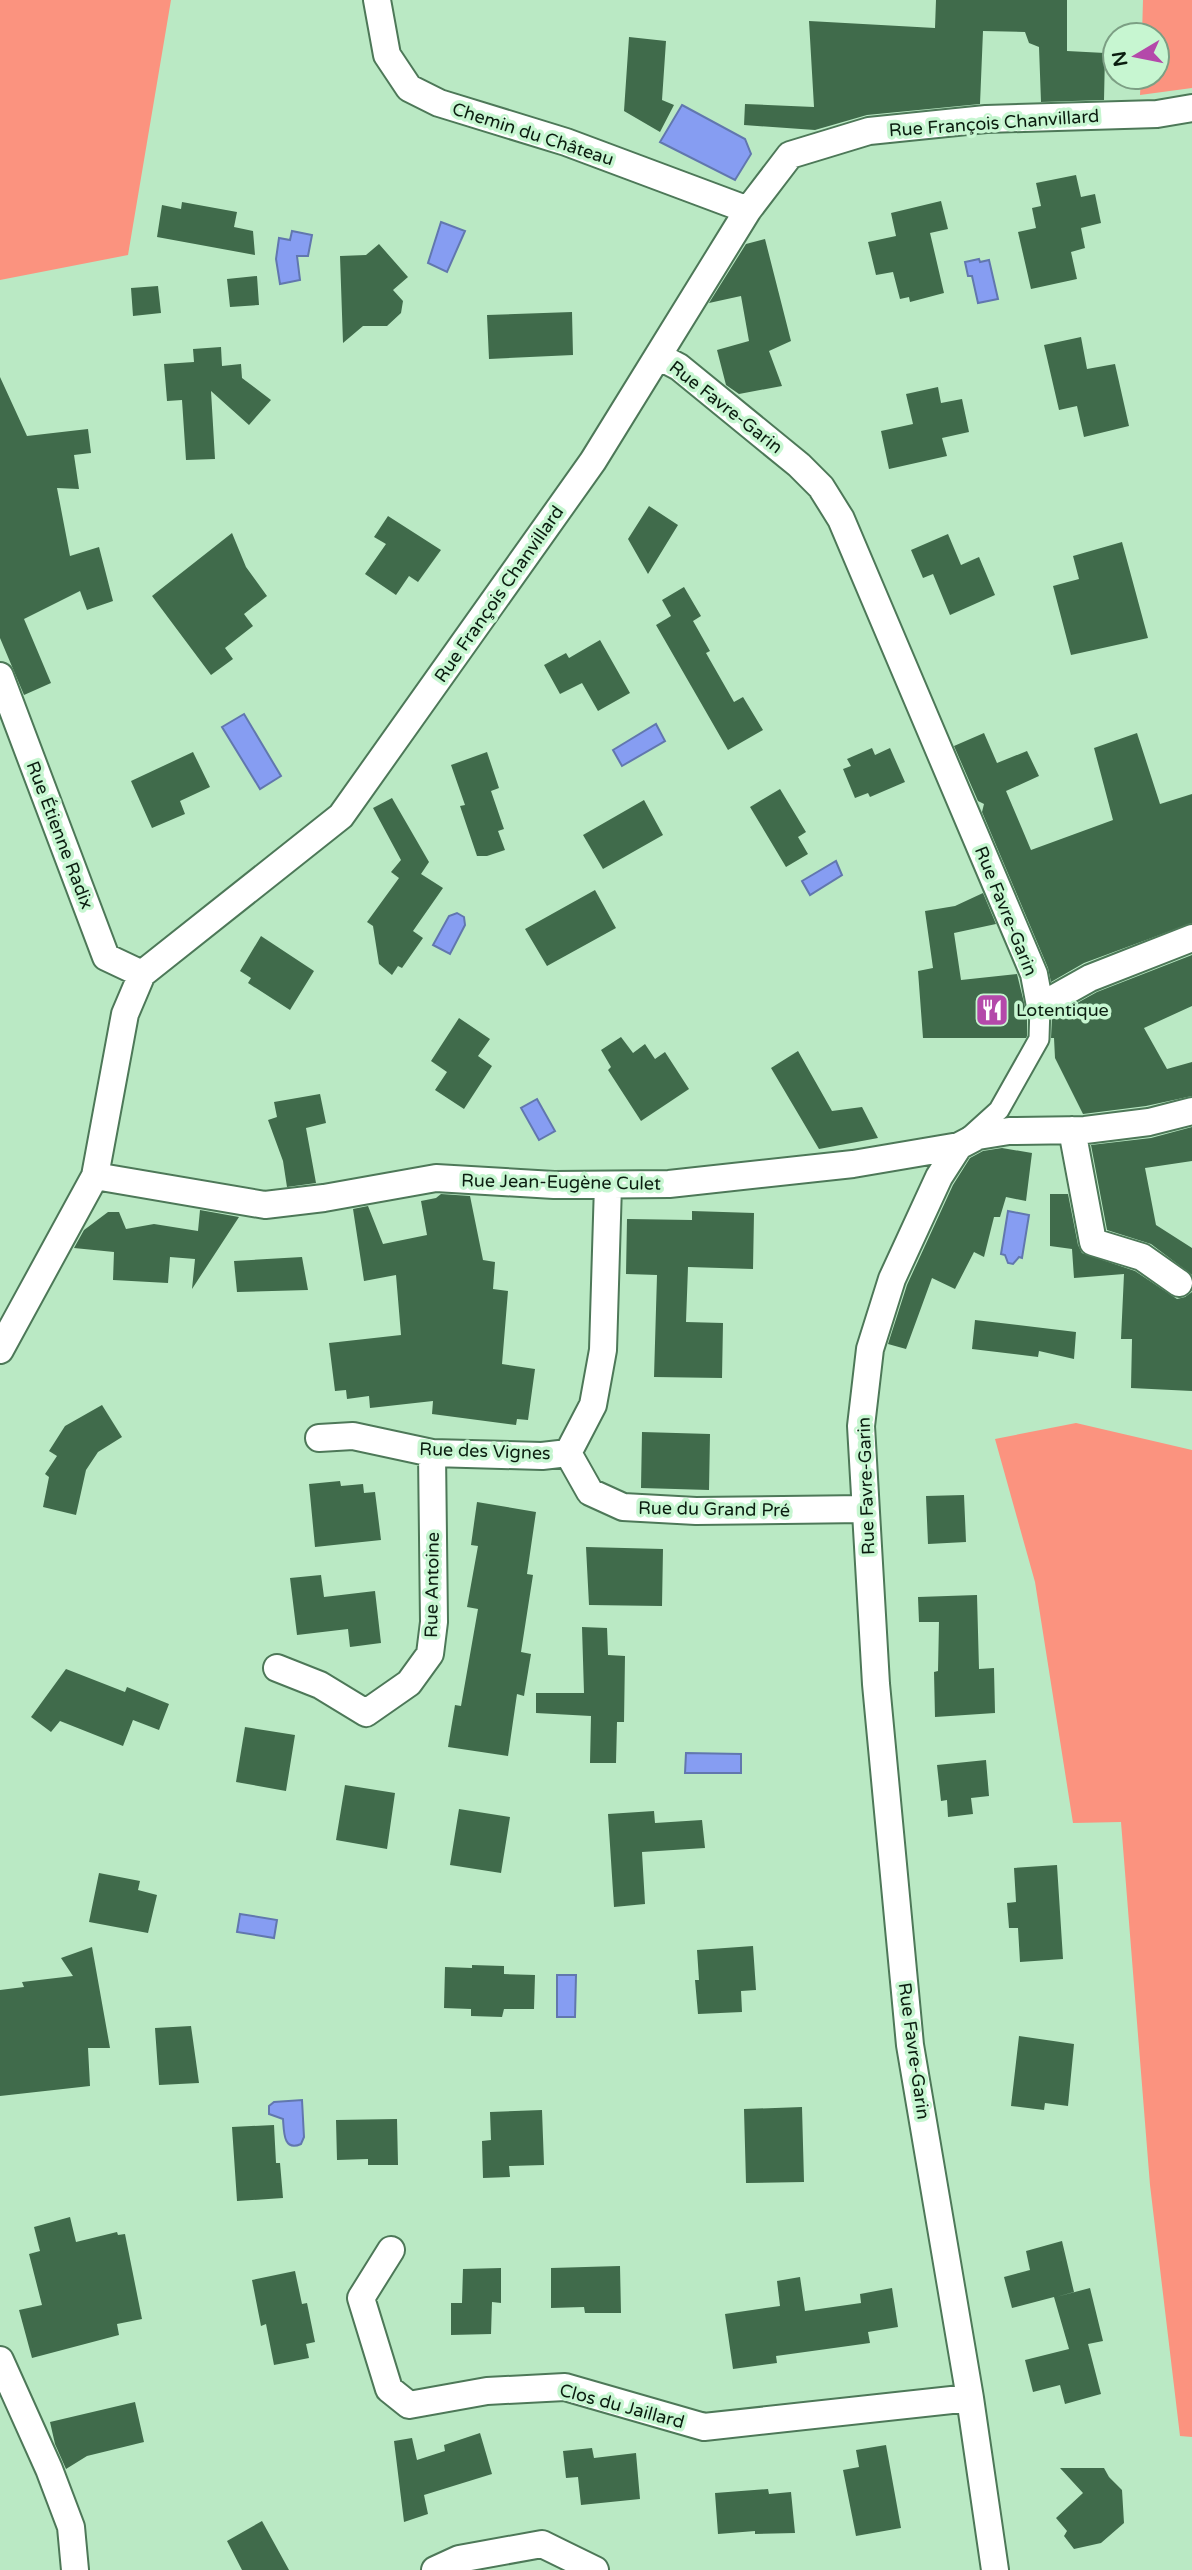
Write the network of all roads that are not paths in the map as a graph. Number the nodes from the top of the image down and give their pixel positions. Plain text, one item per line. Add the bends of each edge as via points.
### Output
1 (377, 0) edge
2 (1192, 108) edge
3 (748, 210) junction
4 (658, 356) junction
5 (0, 676) edge
6 (1192, 938) edge
7 (142, 974) junction
8 (1040, 1006) junction
9 (1192, 1111) edge
10 (1072, 1130) junction
11 (959, 1146) junction
12 (94, 1176) junction
13 (608, 1185) junction
14 (1179, 1283) dead end
15 (0, 1350) edge
16 (319, 1438) dead end
17 (432, 1452) junction
18 (568, 1453) junction
19 (865, 1509) junction
20 (277, 1668) dead end
21 (391, 2250) dead end
22 (0, 2360) edge
23 (970, 2398) junction
24 (75, 2570) edge
25 (435, 2570) edge
26 (595, 2570) edge
27 (995, 2570) edge

1 - 3 street, Chemin du Château via 387,55 408,88 439,103 566,142
2 - 3 street, Rue François Chanvillard via 869,131 790,155
3 - 4 street, Rue François Chanvillard
4 - 7 street, Rue François Chanvillard via 593,461 341,816
4 - 8 street, Rue Favre-Garin via 679,367 799,464 821,487 841,519 1034,974
5 - 7 street, Rue Étienne Radix via 106,957
6 - 8 street via 1090,978
7 - 12 street, Rue François Chanvillard via 125,1014
8 - 11 street, Rue Favre-Garin via 1039,1039 999,1110
9 - 10 street, Rue Jean-Eugène Culet via 1149,1122
10 - 11 street, Rue Jean-Eugène Culet via 1009,1131 978,1136
10 - 14 street via 1093,1242 1142,1257
11 - 13 street, Rue Jean-Eugène Culet via 853,1164 669,1184
11 - 19 street, Rue Favre-Garin via 939,1177 892,1279 870,1349 861,1426
12 - 13 street, Rue Jean-Eugène Culet via 265,1205 436,1178
12 - 15 street, Rue François Chanvillard
13 - 18 street via 603,1350 593,1405
16 - 17 street, Rue des Vignes via 353,1436
17 - 18 street, Rue des Vignes
17 - 20 street, Rue Antoine via 434,1622 430,1654 410,1683 366,1713 320,1685
18 - 19 street, Rue du Grand Pré via 590,1492 623,1507
19 - 23 street, Rue Favre-Garin via 876,1684 910,2045
21 - 23 street, Clos du Jaillard via 361,2298 389,2389 409,2405 487,2391 565,2387 704,2427
22 - 24 street via 71,2527
23 - 27 street, Rue Favre-Garin
25 - 26 street via 459,2559 542,2544

